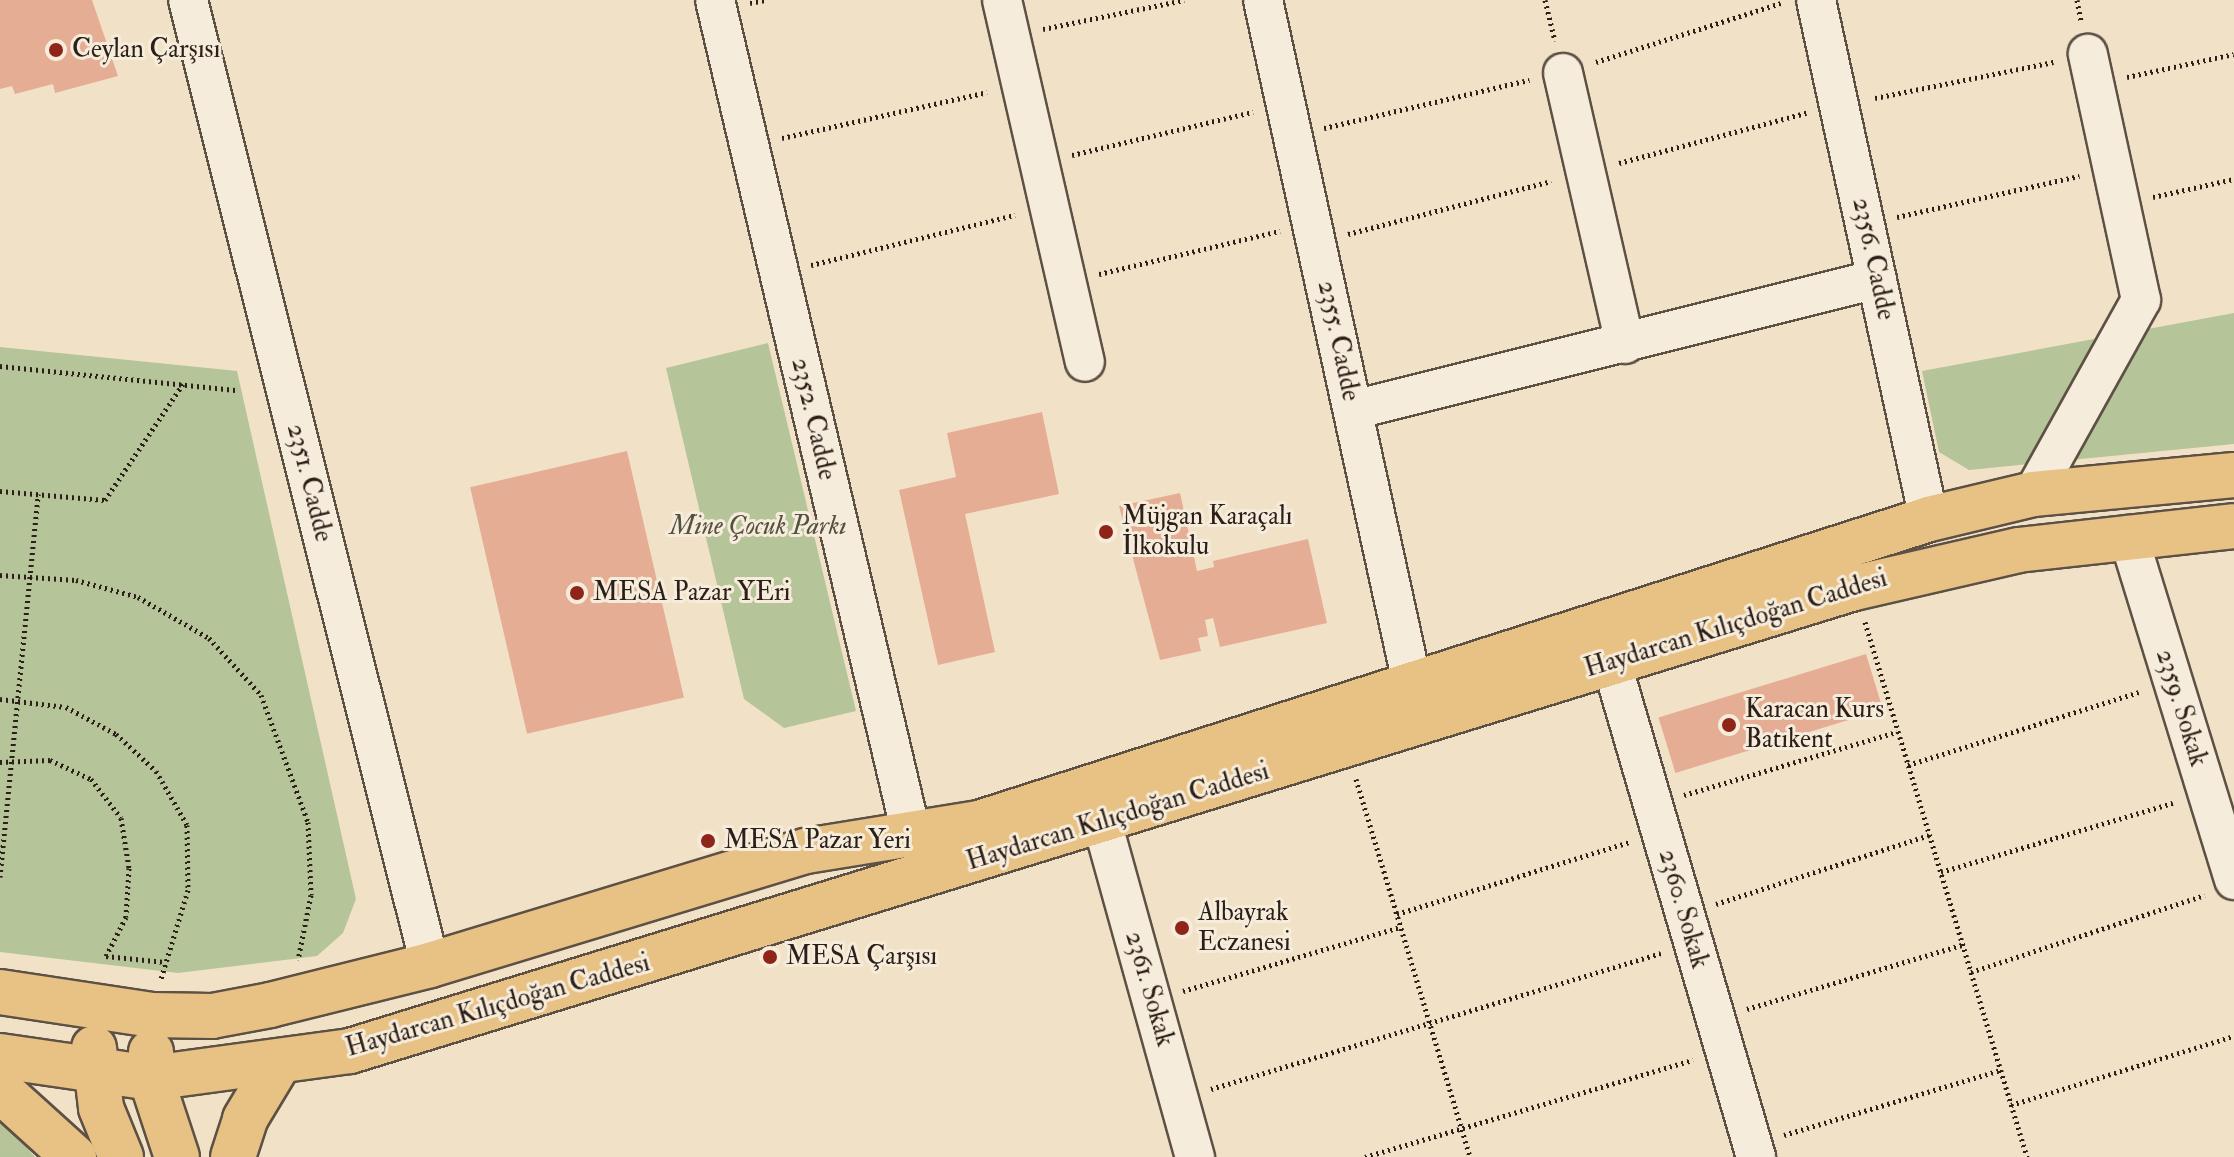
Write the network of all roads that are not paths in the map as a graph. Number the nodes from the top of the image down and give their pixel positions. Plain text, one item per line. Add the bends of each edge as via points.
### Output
1 (188, 0) edge
2 (715, 0) edge
3 (1263, 0) edge
4 (1816, 0) edge
5 (1006, 18) edge
6 (2092, 69) road end
7 (1563, 73) dead end
8 (1877, 279) junction
9 (1625, 344) junction
10 (1085, 362) dead end
11 (1353, 410) junction
12 (2234, 475) edge
13 (2033, 494) junction
14 (1929, 519) junction
15 (2234, 526) edge
16 (2128, 535) junction
17 (1611, 661) junction
18 (1412, 683) junction
19 (1102, 822) junction
20 (912, 837) junction
21 (2227, 885) edge
22 (430, 965) junction
23 (0, 992) edge
24 (155, 1003) junction
25 (95, 1011) junction
26 (447, 1026) junction
27 (0, 1056) edge
28 (278, 1064) junction
29 (93, 1075) junction
30 (151, 1078) junction
31 (0, 1090) edge
32 (1754, 1151) edge
33 (74, 1157) edge
34 (121, 1157) edge
35 (177, 1157) edge
36 (233, 1157) edge
37 (1195, 1157) edge

1 - 22 street, 2351. Cadde
2 - 20 street, 2352. Cadde
3 - 11 street, 2355. Cadde
4 - 8 street, 2356. Cadde
5 - 10 street
6 - 13 street via 2141,300
7 - 9 street
8 - 9 street
8 - 14 street, 2356. Cadde
9 - 11 street
11 - 18 street, 2355. Cadde
12 - 13 main road, Haydarcan Kılıçdoğan Caddesi
13 - 14 main road, Haydarcan Kılıçdoğan Caddesi
14 - 18 main road, Haydarcan Kılıçdoğan Caddesi
15 - 16 main road, Haydarcan Kılıçdoğan Caddesi
16 - 17 main road, Haydarcan Kılıçdoğan Caddesi via 2018,550 1854,588
16 - 21 street, 2359. Sokak via 2207,793
17 - 19 main road, Haydarcan Kılıçdoğan Caddesi
17 - 32 street, 2360. Sokak
18 - 20 main road, Haydarcan Kılıçdoğan Caddesi via 979,823
19 - 26 main road, Haydarcan Kılıçdoğan Caddesi
19 - 37 street, 2361. Sokak
20 - 22 main road, Haydarcan Kılıçdoğan Caddesi via 806,851
22 - 24 main road, Haydarcan Kılıçdoğan Caddesi via 212,1016
22 - 26 main road
23 - 25 main road, Haydarcan Kılıçdoğan Caddesi
24 - 25 main road, Haydarcan Kılıçdoğan Caddesi
24 - 30 main road
25 - 29 main road
26 - 28 main road, Haydarcan Kılıçdoğan Caddesi
27 - 29 main road, Haydarcan Kılıçdoğan Caddesi
28 - 30 main road, Haydarcan Kılıçdoğan Caddesi
28 - 36 main road via 245,1119
29 - 30 main road, Haydarcan Kılıçdoğan Caddesi
29 - 34 main road
30 - 35 main road
31 - 33 main road

